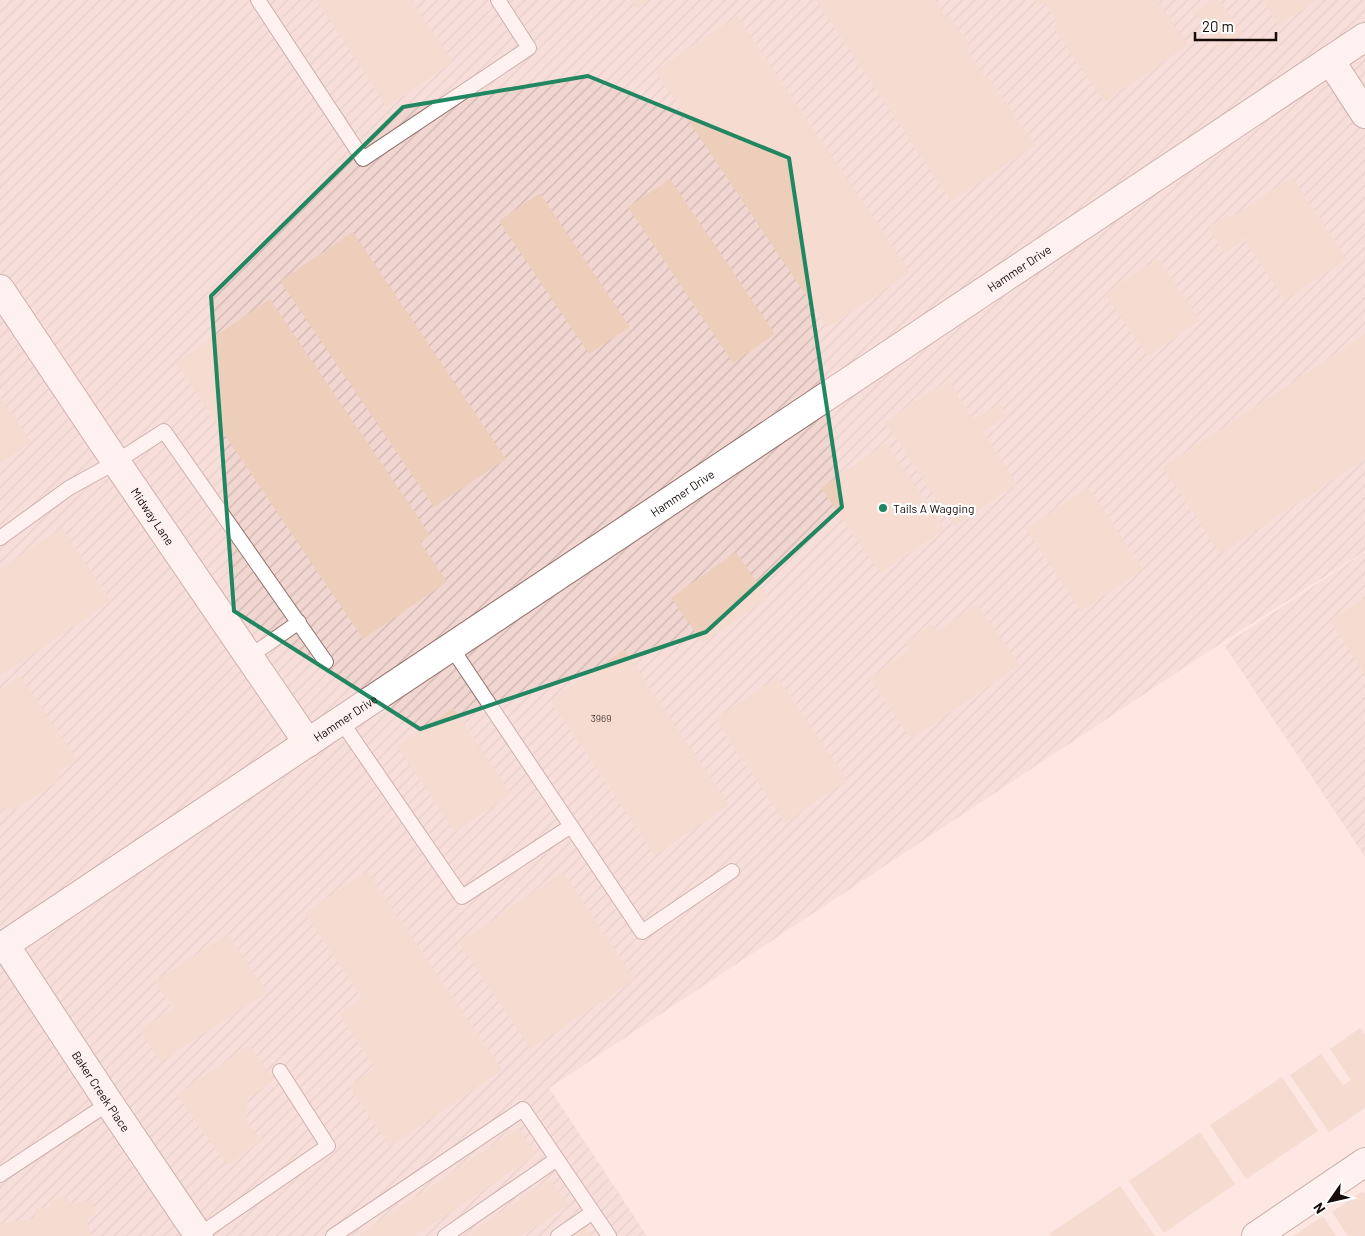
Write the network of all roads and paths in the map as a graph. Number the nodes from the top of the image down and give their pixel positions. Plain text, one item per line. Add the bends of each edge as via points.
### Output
1 (258, 0) edge
2 (498, 0) edge
3 (1365, 37) edge
4 (1330, 60) junction
5 (1365, 114) edge
6 (0, 289) edge
7 (116, 462) junction
8 (0, 538) edge
9 (298, 622) junction
10 (451, 647) junction
11 (250, 657) junction
12 (326, 662) dead end
13 (341, 721) junction
14 (308, 743) junction
15 (571, 826) junction
16 (732, 871) dead end
17 (2, 946) edge
18 (280, 1071) dead end
19 (109, 1103) junction
20 (557, 1159) junction
21 (1365, 1162) edge
22 (0, 1175) edge
23 (593, 1212) junction
24 (199, 1236) edge
25 (333, 1236) edge
26 (445, 1236) edge
27 (558, 1236) edge
28 (609, 1236) edge
29 (1256, 1236) edge

1 - 2 lane via 364,159 530,48
3 - 4 street, Hammer Drive
4 - 5 street
4 - 10 street, Hammer Drive
6 - 7 street, Midway Lane
7 - 8 lane via 69,488
7 - 9 lane via 164,431
7 - 11 street, Midway Lane
9 - 11 lane
9 - 12 lane
10 - 13 street, Hammer Drive
10 - 15 lane
11 - 14 street, Midway Lane
13 - 14 street, Hammer Drive
13 - 15 lane via 462,898
14 - 17 street, Hammer Drive
15 - 16 lane via 642,932
17 - 19 street, Baker Creek Place
18 - 24 lane via 328,1146
19 - 22 lane
19 - 24 street, Baker Creek Place
20 - 23 lane
20 - 25 lane via 522,1109
20 - 26 lane
21 - 29 street
23 - 27 lane
23 - 28 lane

